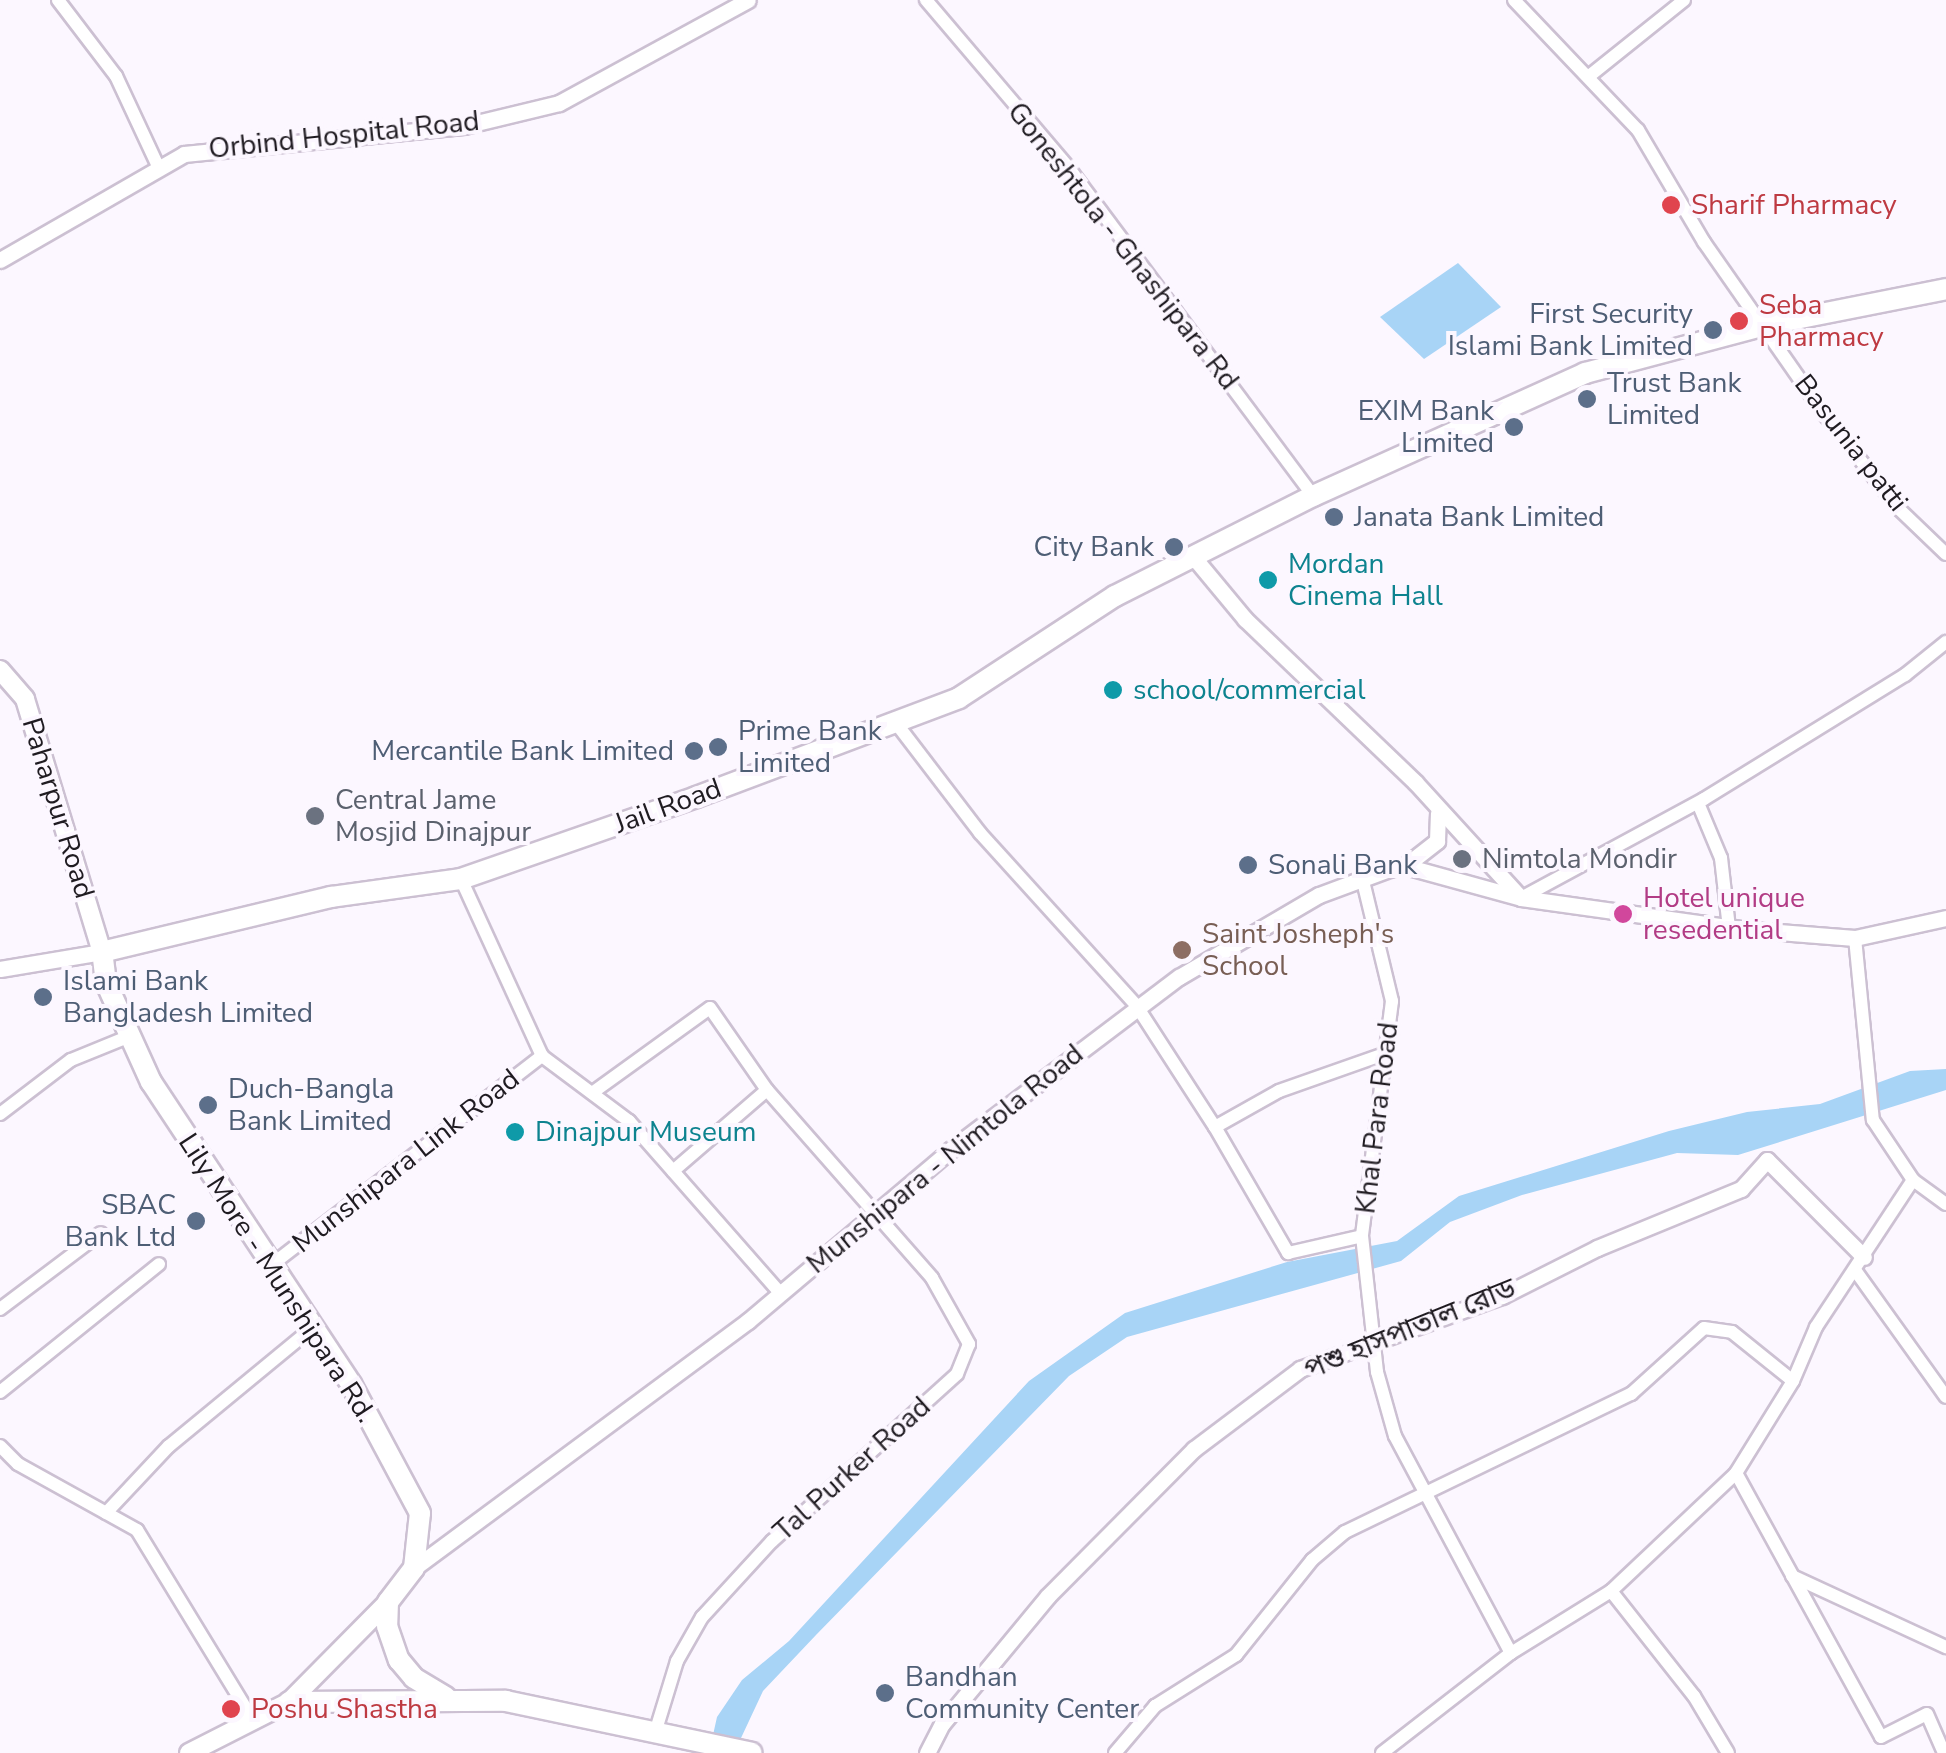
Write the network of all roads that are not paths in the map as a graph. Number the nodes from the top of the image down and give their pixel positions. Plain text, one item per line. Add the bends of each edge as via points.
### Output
1 (58, 0) edge
2 (748, 0) edge
3 (926, 0) edge
4 (1514, 0) edge
5 (1684, 0) edge
6 (1588, 77) junction
7 (158, 166) junction
8 (0, 259) edge
9 (1946, 290) edge
10 (1765, 326) junction
11 (1313, 496) junction
12 (1946, 554) edge
13 (1196, 560) junction
14 (1946, 642) edge
15 (0, 670) edge
16 (896, 723) junction
17 (1698, 803) junction
18 (1438, 813) junction
19 (1404, 866) junction
20 (1362, 877) junction
21 (461, 879) junction
22 (1521, 898) junction
23 (1946, 918) edge
24 (1729, 928) junction
25 (1855, 938) junction
26 (102, 952) junction
27 (0, 970) edge
28 (1136, 1005) junction
29 (130, 1036) junction
30 (1384, 1054) junction
31 (542, 1056) junction
32 (767, 1090) junction
33 (592, 1093) junction
34 (0, 1114) edge
35 (1214, 1127) junction
36 (673, 1171) junction
37 (1913, 1180) junction
38 (1946, 1204) edge
39 (874, 1214) junction
40 (101, 1233) dead end
41 (1362, 1239) junction
42 (159, 1264) dead end
43 (1860, 1264) junction
44 (270, 1266) junction
45 (780, 1293) junction
46 (0, 1309) edge
47 (312, 1328) junction
48 (1372, 1345) junction
49 (1793, 1382) junction
50 (0, 1392) edge
51 (1946, 1396) edge
52 (0, 1446) edge
53 (1736, 1473) junction
54 (1424, 1492) junction
55 (106, 1513) junction
56 (414, 1568) junction
57 (1792, 1576) junction
58 (1611, 1592) junction
59 (388, 1602) junction
60 (1946, 1647) edge
61 (1512, 1652) junction
62 (448, 1698) junction
63 (289, 1702) junction
64 (254, 1720) junction
65 (655, 1732) junction
66 (746, 1752) edge
67 (189, 1753) edge
68 (927, 1753) edge
69 (1116, 1753) edge
70 (1382, 1753) edge
71 (1728, 1753) edge
72 (1944, 1753) edge

1 - 7 street via 116,76
2 - 7 street, Orbind Hospital Road via 559,103 464,126 194,151
3 - 11 street, Goneshtola - Ghashipara Rd via 1068,167
4 - 6 street, Basunia patti
5 - 6 street
6 - 10 street, Basunia patti via 1638,130 1704,242
7 - 8 street, Orbind Hospital Road
9 - 10 main road, Jail Road
10 - 11 main road, Jail Road via 1585,373
10 - 12 street, Basunia patti via 1876,480
11 - 13 main road, Jail Road
13 - 16 main road, Jail Road via 1115,596 959,698
13 - 18 street via 1245,619 1415,782
14 - 17 street via 1905,675
15 - 26 main road, Paharpur Road via 25,700
16 - 21 main road, Jail Road
16 - 28 street via 980,833
17 - 22 street
17 - 24 street via 1721,858
18 - 19 street via 1437,841
18 - 22 street
19 - 20 street, Munshipara - Nimtola Road
19 - 22 street, Munshipara - Nimtola Road
20 - 28 street, Munshipara - Nimtola Road via 1290,910
20 - 30 street, Khal Para Road via 1392,1002
21 - 26 main road, Jail Road via 331,897
21 - 31 street
22 - 24 street, Munshipara - Nimtola Road
23 - 25 street, Munshipara - Nimtola Road
24 - 25 street, Munshipara - Nimtola Road
25 - 37 street via 1873,1120
26 - 27 street
26 - 29 main road, Lily More - Munshipara Rd. via 106,983
28 - 35 street
28 - 39 street, Munshipara - Nimtola Road
29 - 34 street via 71,1060
29 - 44 main road, Lily More - Munshipara Rd. via 152,1082
30 - 35 street via 1279,1091
30 - 41 street, Khal Para Road
31 - 33 street
31 - 44 street, Munshipara Link Road
32 - 33 street via 706,1007
32 - 36 street
32 - 39 street
33 - 36 street via 630,1120
35 - 41 street via 1288,1253
36 - 45 street
37 - 38 street
37 - 43 street
39 - 45 street, Munshipara - Nimtola Road
39 - 65 street, Tal Purker Road via 932,1278 969,1344 957,1374 772,1541 702,1616 677,1661
40 - 46 street
41 - 48 street, Khal Para Road
42 - 50 street
43 - 48 street, পশু হাসপাতাল রোড via 1768,1160 1740,1189 1596,1248 1502,1296
43 - 49 street via 1816,1327
43 - 51 street
44 - 47 main road, Lily More - Munshipara Rd.
45 - 56 street, Munshipara - Nimtola Road
47 - 55 street via 168,1446
47 - 56 main road, Lily More - Munshipara Rd. via 420,1514
48 - 54 street, Khal Para Road via 1395,1436
48 - 68 street, পশু হাসপাতাল রোড via 1300,1369 1194,1450 1048,1596 942,1724
49 - 53 street
49 - 54 street via 1732,1332 1704,1328 1631,1394
52 - 55 street via 18,1464
53 - 57 street
53 - 58 street
54 - 61 street, Khal Para Road
54 - 69 street via 1345,1532 1312,1560 1236,1656 1155,1706
55 - 64 street via 137,1530
56 - 59 main road
57 - 60 street
57 - 72 street via 1881,1737 1927,1714
58 - 61 street
58 - 71 street via 1694,1696
59 - 62 main road via 387,1626 399,1660 414,1678
59 - 63 main road
61 - 70 street
62 - 63 main road
62 - 65 main road via 506,1701
63 - 64 main road
64 - 67 main road
65 - 66 main road

